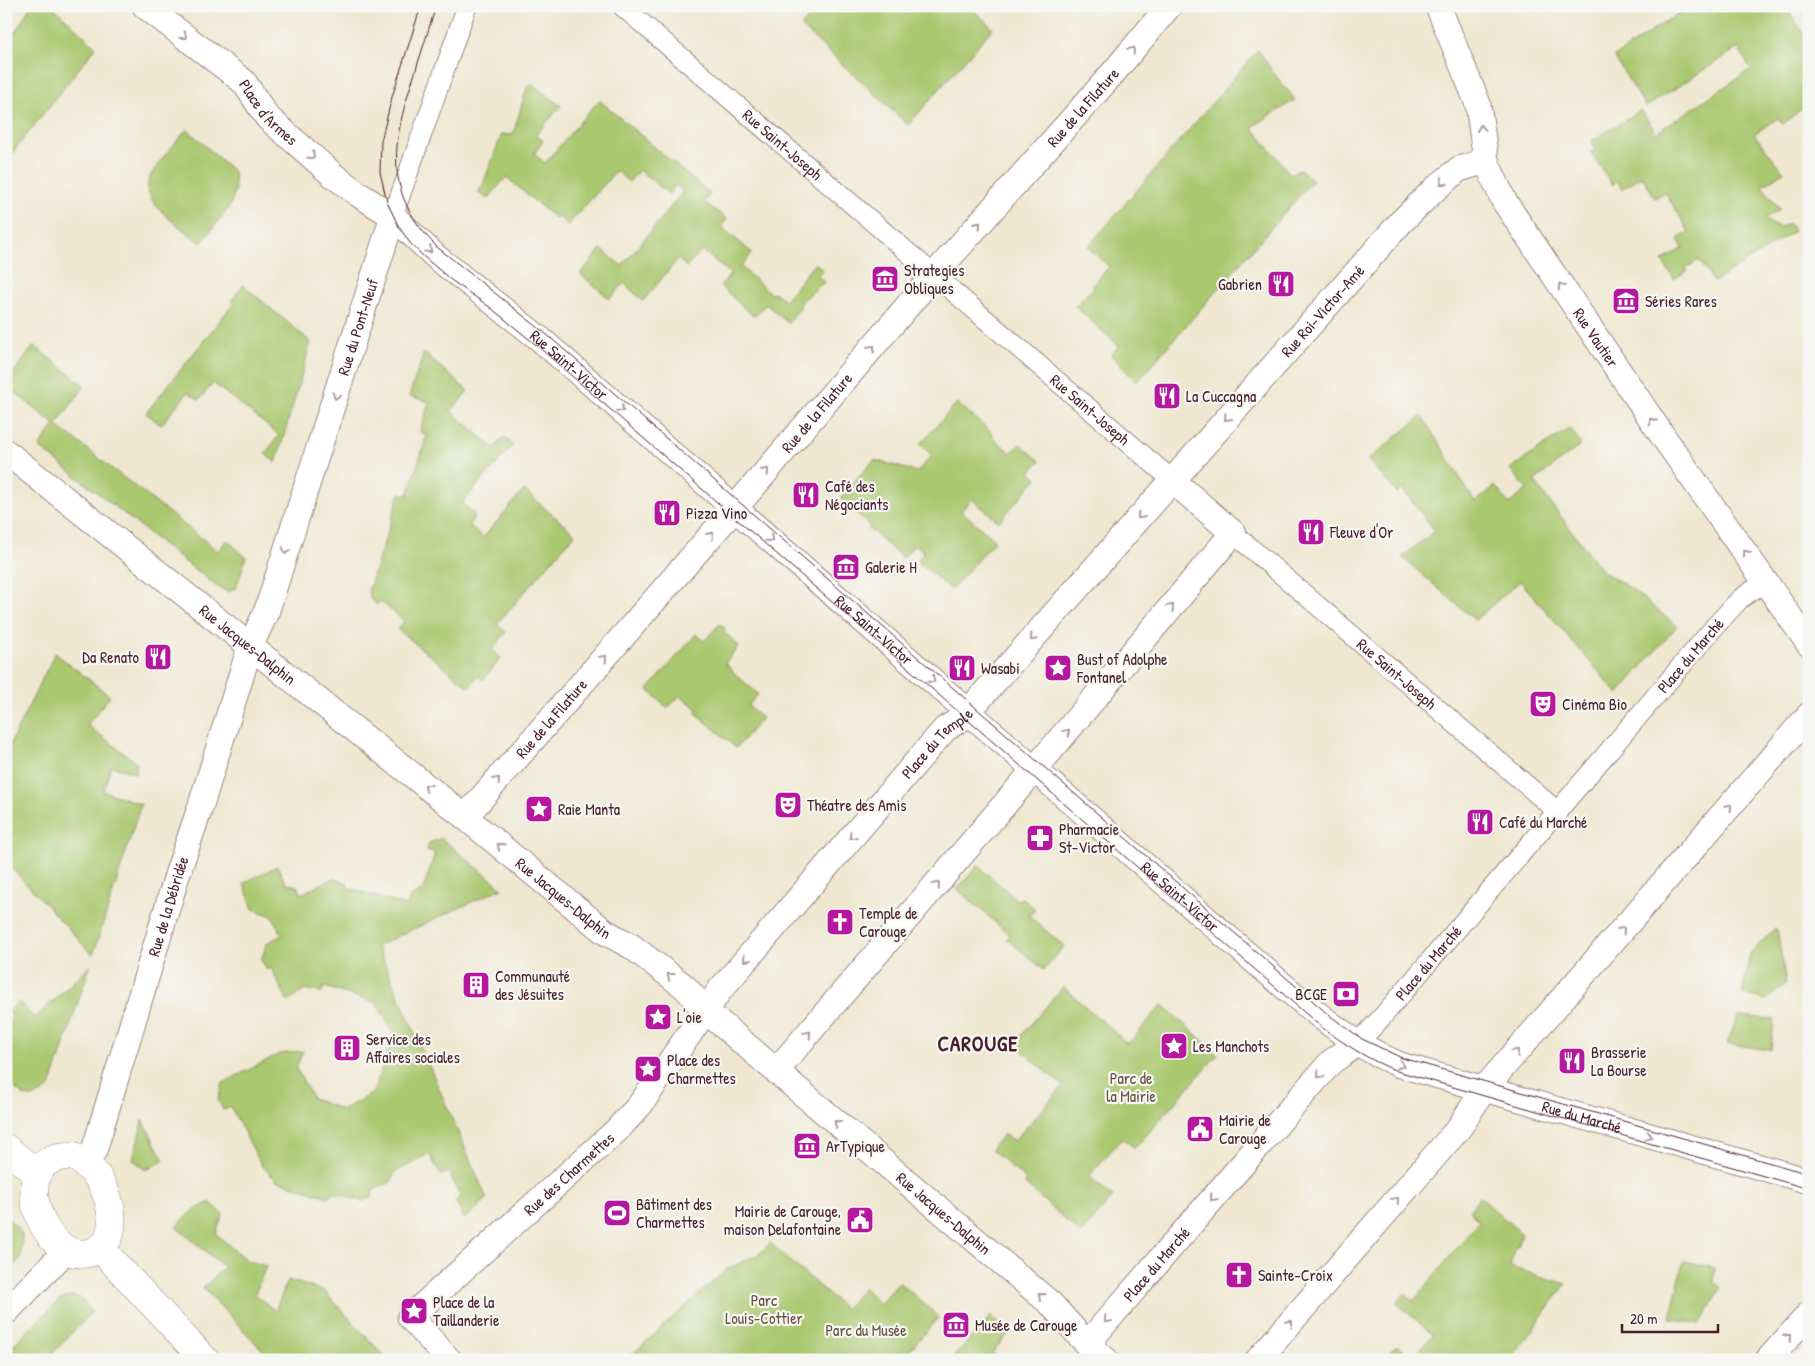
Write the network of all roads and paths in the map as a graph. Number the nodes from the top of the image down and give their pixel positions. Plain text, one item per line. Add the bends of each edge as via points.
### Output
1 (146, 6) edge
2 (467, 6) edge
3 (622, 6) edge
4 (1169, 6) edge
5 (1438, 6) edge
6 (1486, 161) junction
7 (393, 216) junction
8 (934, 275) junction
9 (6, 452) edge
10 (1172, 480) junction
11 (735, 508) junction
12 (1233, 533) junction
13 (1766, 581) junction
14 (1802, 615) edge
15 (1809, 644) edge
16 (250, 647) junction
17 (968, 711) junction
18 (1809, 715) edge
19 (1036, 770) junction
20 (1558, 812) junction
21 (465, 817) junction
22 (706, 1010) junction
23 (1357, 1044) junction
24 (776, 1071) junction
25 (1484, 1090) junction
26 (6, 1148) edge
27 (86, 1164) junction
28 (37, 1174) junction
29 (1809, 1181) edge
30 (64, 1248) junction
31 (100, 1248) junction
32 (6, 1312) edge
33 (1809, 1314) edge
34 (1087, 1344) junction
35 (205, 1360) edge
36 (449, 1360) edge
37 (1106, 1360) edge
38 (1258, 1360) edge
39 (1768, 1360) edge

1 -> 7 street, Place d'Armes via 244,82 267,117 333,175
2 - 7 street, Rue du Pont-Neuf
3 - 8 street, Rue Saint-Joseph
8 -> 4 street, Rue de la Filature
6 -> 5 street, Rue Vautier via 1478,104
6 -> 10 street, Rue Roi-Victor-Amé via 1459,169 1402,222
13 -> 6 street, Rue Vautier via 1660,432 1504,201
7 -> 11 street, Rue Saint-Victor via 436,257 540,339
7 -> 16 street, Rue du Pont-Neuf via 270,601
8 - 10 street, Rue Saint-Joseph
11 -> 8 street, Rue de la Filature
9 - 16 street, Rue Jacques-Dalphin
10 - 12 street, Rue Saint-Joseph
10 -> 17 street, Place du Temple
11 -> 17 street, Rue Saint-Victor
21 -> 11 street, Rue de la Filature
19 -> 12 street
12 - 20 street, Rue Saint-Joseph
13 - 14 street, Rue Vautier
13 - 20 street, Place du Marché via 1740,599 1717,624
14 - 15 street, Rue Vautier
21 -> 16 street, Rue Jacques-Dalphin
16 - 27 street, Rue de la Débridée via 94,1150
17 - 19 street, Rue Saint-Victor
17 -> 22 street, Place du Temple via 945,729
25 -> 18 street
19 - 23 street, Rue Saint-Victor via 1324,1020
24 -> 19 street
20 - 23 street, Place du Marché
22 -> 21 street, Rue Jacques-Dalphin via 684,987 631,946 605,932
22 - 24 street, Rue Jacques-Dalphin
22 - 36 street, Rue des Charmettes via 640,1105 616,1131 410,1317
23 -> 25 street, Rue du Marché via 1400,1065
23 -> 34 street, Place du Marché via 1331,1062
34 -> 24 street, Rue Jacques-Dalphin via 1051,1304
25 -> 29 street, Rue du Marché
38 -> 25 street via 1459,1128
26 - 28 street
27 - 28 street via 74,1156 58,1157 45,1163
27 - 31 street via 97,1176 111,1206 109,1238
28 - 30 street via 33,1189 35,1203 43,1224
30 - 31 street via 75,1254
30 - 32 street via 56,1261
31 - 35 street
39 -> 33 street
34 - 37 street, Rue Jacques-Dalphin

